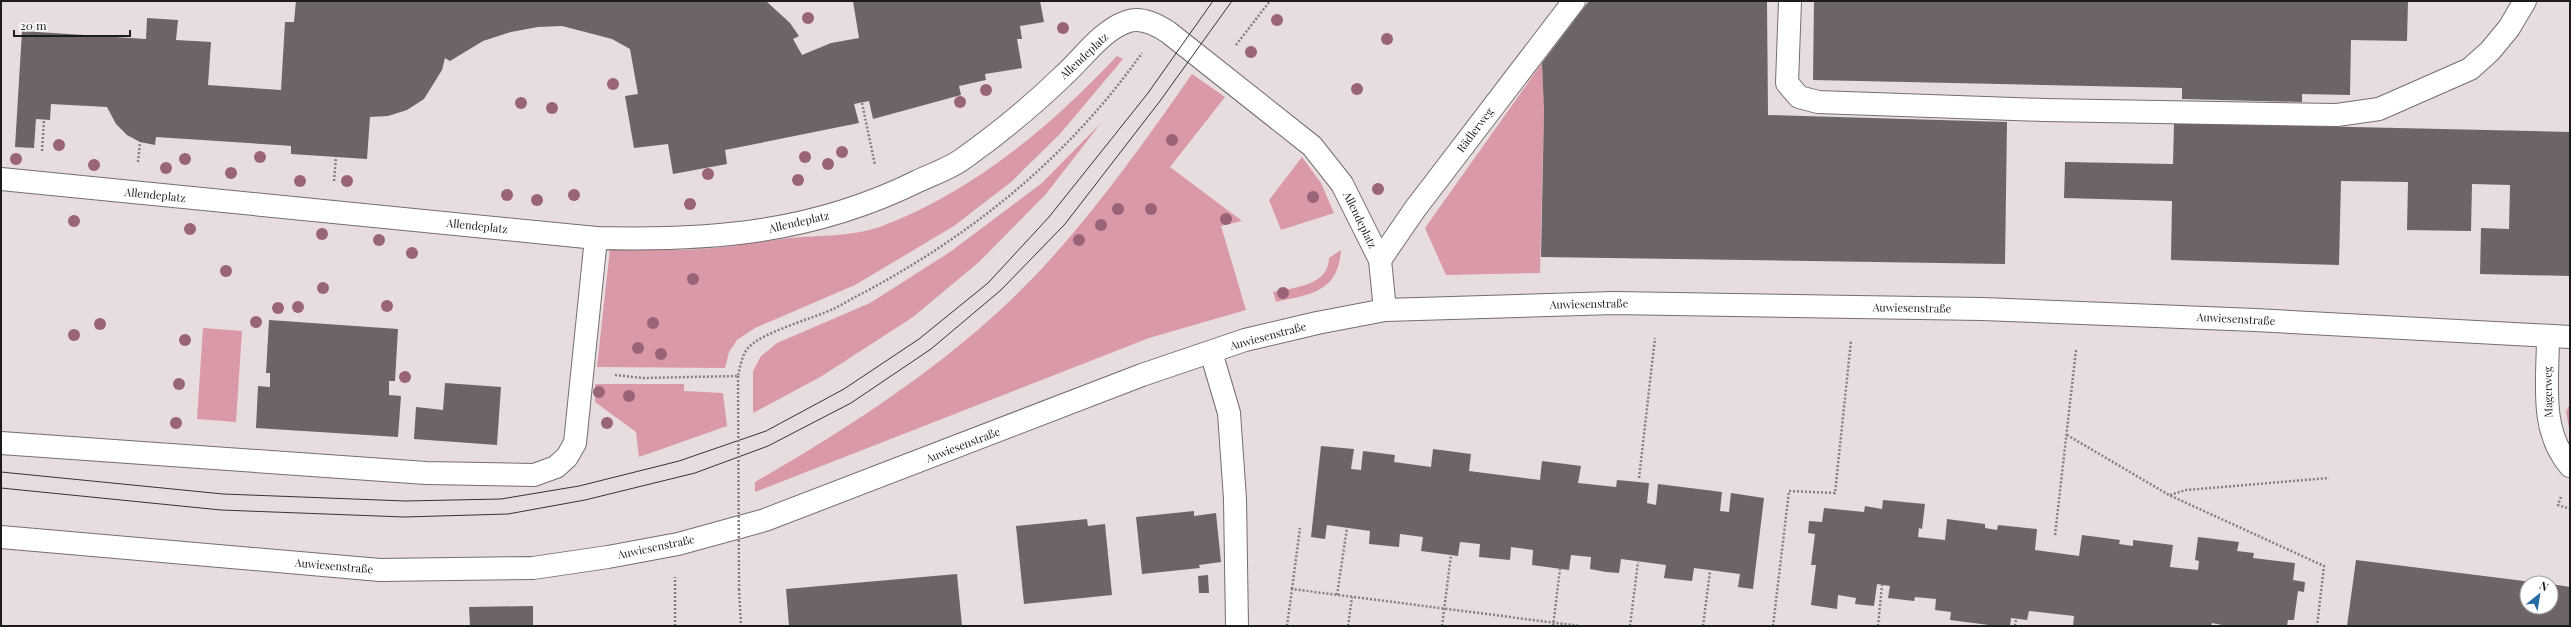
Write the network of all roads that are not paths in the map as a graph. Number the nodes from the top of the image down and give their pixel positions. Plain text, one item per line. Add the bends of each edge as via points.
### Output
1 (1574, 1) edge
2 (1790, 1) edge
3 (2525, 1) edge
4 (1, 179) edge
5 (596, 238) junction
6 (1380, 260) junction
7 (1385, 310) junction
8 (2548, 336) junction
9 (2570, 337) edge
10 (1212, 352) junction
11 (1, 443) edge
12 (2570, 466) edge
13 (1, 537) edge
14 (1237, 626) edge

1 - 6 street, Rädlerweg via 1415,209
2 - 3 street via 1787,83 1799,97 1818,102 2044,110 2337,115 2379,109 2470,69 2490,51 2509,28
4 - 5 street, Allendeplatz
5 - 6 street, Allendeplatz via 665,240 728,236 782,228 846,211 881,198 962,160 1018,118 1106,34 1126,22 1143,20 1160,27 1312,146 1342,184
5 - 11 street via 575,443 567,457 556,467 534,475 426,473
6 - 7 street, Allendeplatz
7 - 8 street, Auwiesenstraße via 1614,303 1982,309 2255,320
7 - 10 street, Auwiesenstraße via 1317,322 1245,340
8 - 9 street, Auwiesenstraße
8 - 12 street, Magerweg via 2547,417 2555,446
10 - 13 street, Auwiesenstraße via 1142,375 765,520 678,544 608,557 533,568 380,570
10 - 14 street via 1229,413 1235,499

